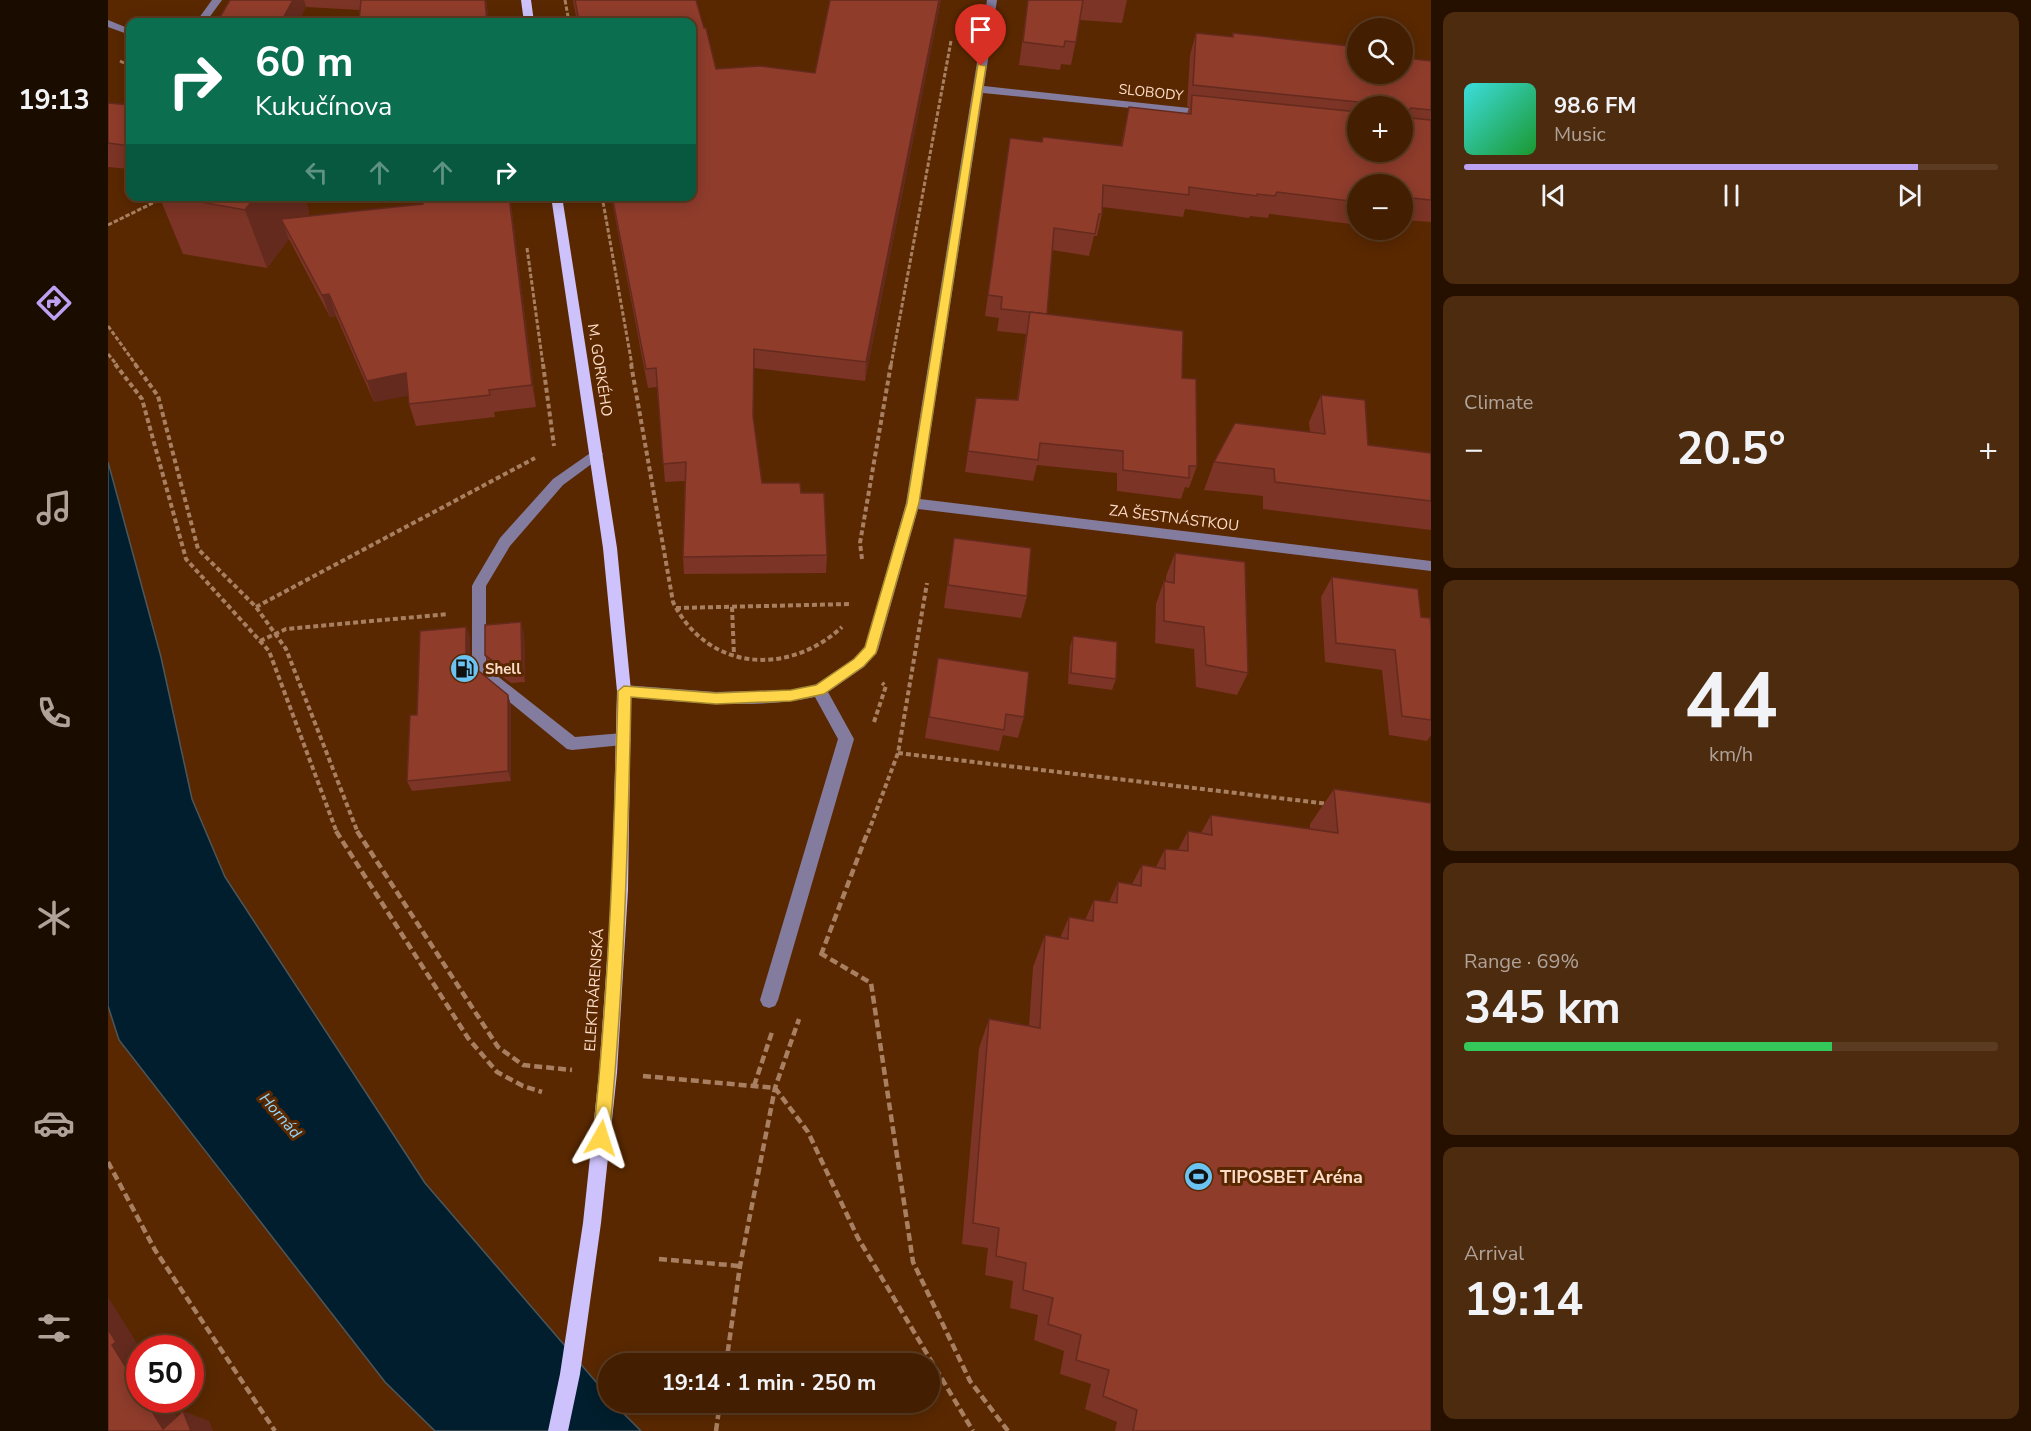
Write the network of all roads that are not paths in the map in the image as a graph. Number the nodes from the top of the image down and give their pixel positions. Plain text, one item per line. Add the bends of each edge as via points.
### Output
1 (217, 0) edge
2 (526, 0) edge
3 (992, 0) edge
4 (204, 18) edge
5 (528, 18) edge
6 (108, 24) edge
7 (126, 31) edge
8 (978, 88) junction
9 (1214, 114) edge
10 (557, 201) edge
11 (596, 454) junction
12 (913, 503) junction
13 (610, 548) joint
14 (1431, 566) edge
15 (819, 690) junction
16 (624, 691) junction
17 (623, 739) junction
18 (769, 1000) dead end
19 (558, 1431) edge

1 - 4 street
2 - 5 main road
3 - 8 street
6 - 7 street
8 - 9 street, SLOBODY
8 - 12 street
10 - 11 main road, M. GORKÉHO
11 - 13 main road, M. GORKÉHO
11 - 17 street via 558,482 505,542 479,586 479,669 572,744
12 - 14 street, ZA ŠESTNÁSTKOU
12 - 15 street via 871,650
13 - 16 main road, ELEKTRÁRENSKÁ
15 - 16 street via 791,696 716,698
15 - 18 street via 846,739
16 - 17 main road, ELEKTRÁRENSKÁ
17 - 19 main road, ELEKTRÁRENSKÁ via 620,890 608,1073 592,1223

